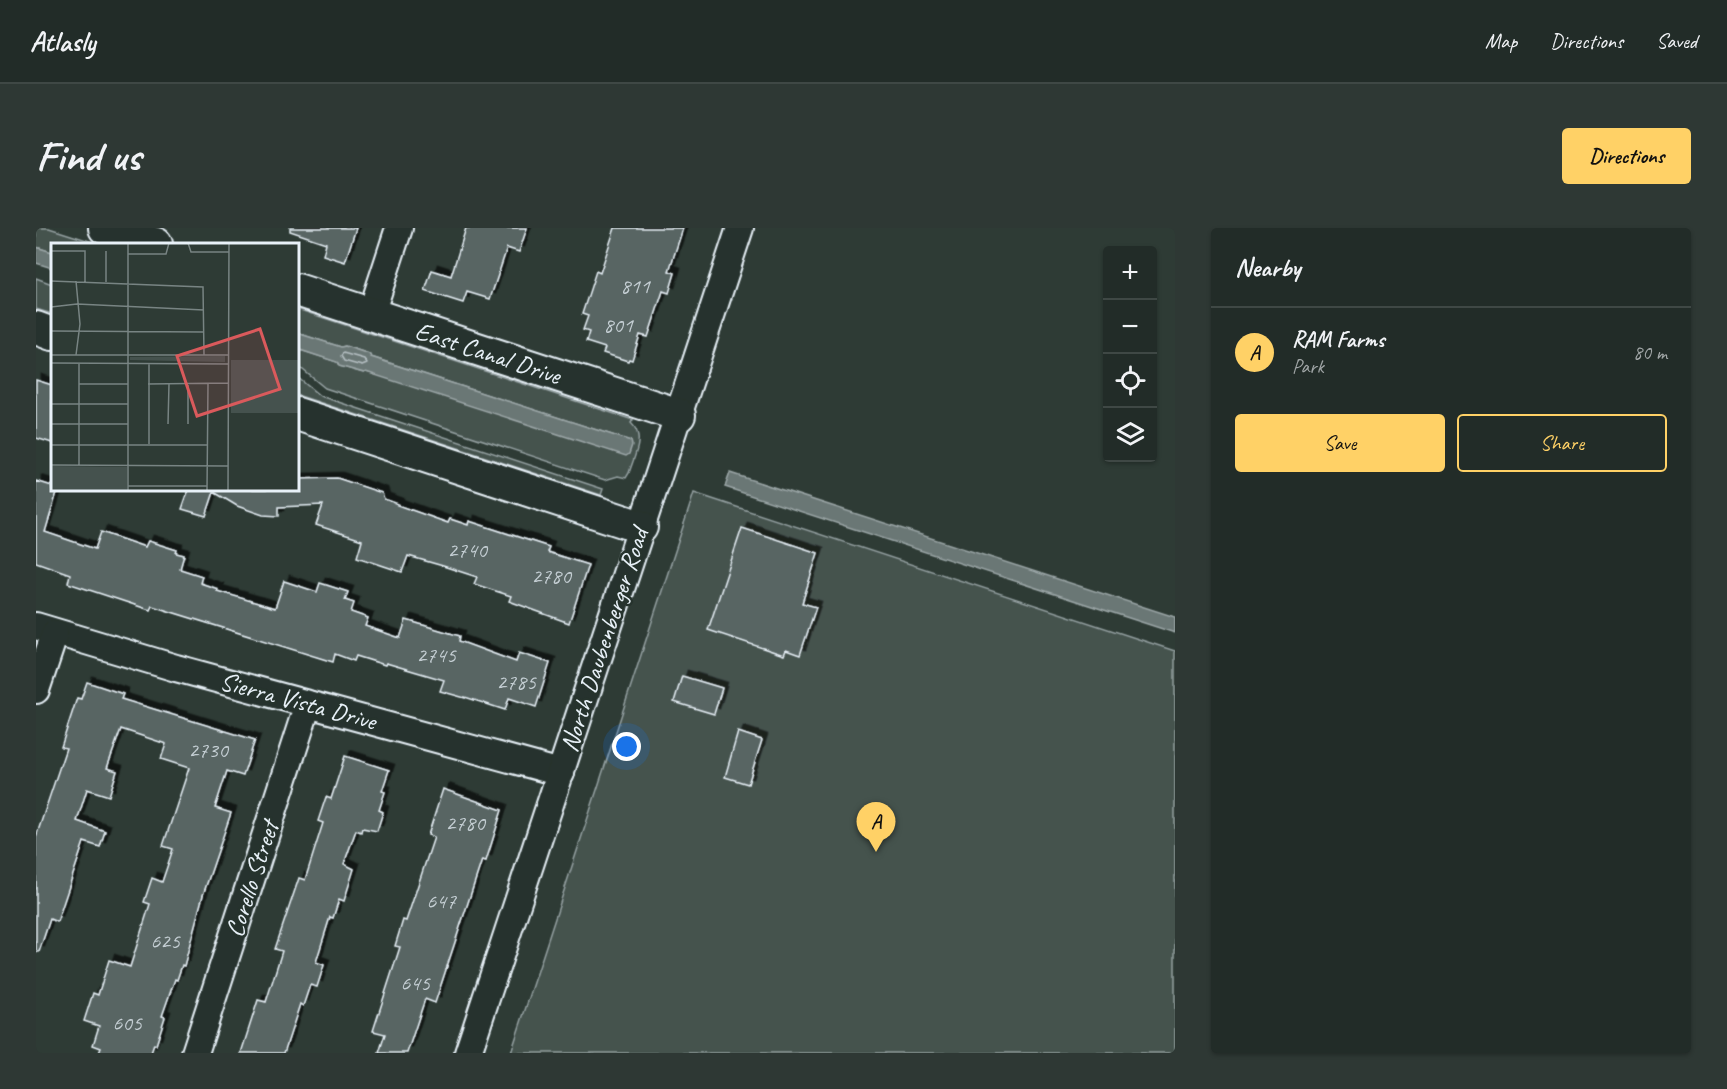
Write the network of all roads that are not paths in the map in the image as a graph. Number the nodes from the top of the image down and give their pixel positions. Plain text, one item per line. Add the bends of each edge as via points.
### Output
1 (105, 228) edge
2 (399, 228) edge
3 (740, 228) edge
4 (153, 243) edge
5 (298, 290) edge
6 (371, 314) junction
7 (36, 328) edge
8 (51, 334) edge
9 (298, 414) edge
10 (679, 415) junction
11 (641, 527) junction
12 (45, 629) edge
13 (36, 690) edge
14 (308, 704) junction
15 (561, 773) junction
16 (195, 1053) edge
17 (468, 1053) edge

1 - 4 main road
2 - 6 street
3 - 10 street, North Daubenberger Road
5 - 6 main road, East Canal Drive
6 - 10 main road, East Canal Drive
7 - 8 main road
9 - 11 main road
10 - 11 street, North Daubenberger Road
11 - 15 street, North Daubenberger Road
12 - 13 street
12 - 14 street, Sierra Vista Drive
14 - 15 street, Sierra Vista Drive
14 - 16 street, Corello Street
15 - 17 street, North Daubenberger Road

